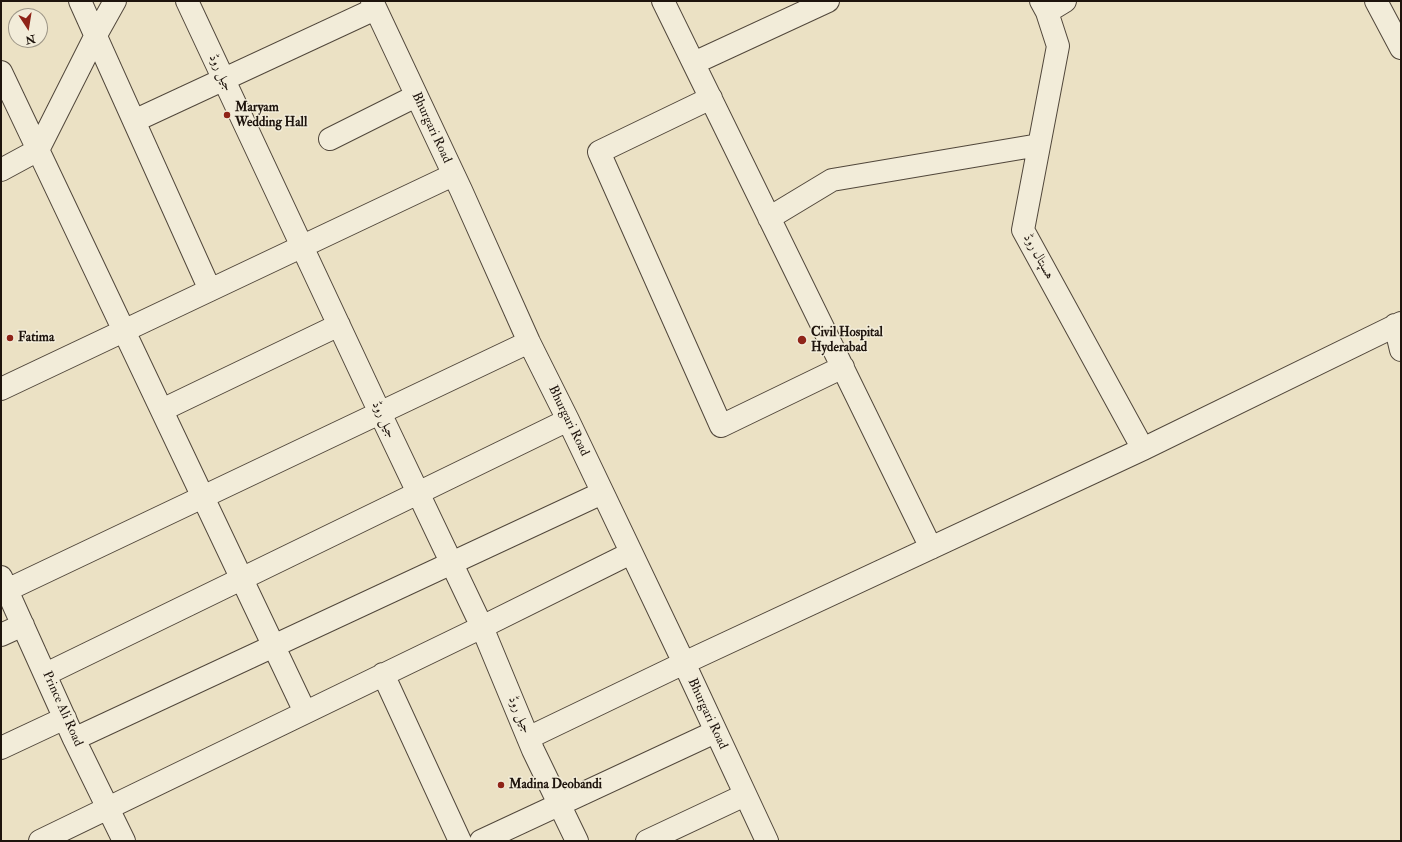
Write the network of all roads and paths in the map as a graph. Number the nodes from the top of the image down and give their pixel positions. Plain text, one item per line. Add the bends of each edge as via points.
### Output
1 (80, 1) edge
2 (115, 1) edge
3 (664, 1) edge
4 (828, 1) edge
5 (1065, 1) edge
6 (1376, 1) edge
7 (192, 3) edge
8 (374, 5) edge
9 (1044, 6) edge
10 (1395, 22) edge
11 (96, 35) junction
12 (1401, 48) edge
13 (694, 63) junction
14 (1, 72) edge
15 (223, 79) junction
16 (416, 96) junction
17 (711, 98) junction
18 (134, 121) junction
19 (330, 139) dead end
20 (1039, 145) junction
21 (38, 150) junction
22 (1, 170) edge
23 (453, 175) junction
24 (769, 218) junction
25 (302, 246) junction
26 (210, 290) junction
27 (1398, 324) edge
28 (339, 326) junction
29 (124, 331) junction
30 (529, 342) junction
31 (1401, 350) edge
32 (843, 367) junction
33 (1, 389) edge
34 (162, 410) junction
35 (380, 413) junction
36 (568, 420) junction
37 (1143, 449) junction
38 (418, 493) junction
39 (602, 493) junction
40 (204, 496) junction
41 (931, 548) junction
42 (631, 553) junction
43 (451, 563) junction
44 (242, 578) junction
45 (4, 583) edge
46 (23, 625) junction
47 (482, 627) junction
48 (1, 635) edge
49 (274, 646) junction
50 (684, 663) junction
51 (46, 674) junction
52 (383, 674) junction
53 (305, 712) junction
54 (65, 718) junction
55 (716, 732) junction
56 (528, 738) junction
57 (74, 739) junction
58 (1, 748) edge
59 (745, 795) junction
60 (560, 804) junction
61 (108, 808) junction
62 (40, 841) edge
63 (124, 841) edge
64 (460, 841) edge
65 (481, 841) edge
66 (577, 841) edge
67 (647, 841) edge
68 (767, 841) edge

1 - 11 street
2 - 11 street
3 - 13 street
4 - 13 street
5 - 9 street
6 - 10 street
7 - 15 street, جیل روڈ
8 - 15 street
8 - 16 street, Bhurgari Road
9 - 20 street, ہسپتال روڈ via 1058,46
10 - 12 street
11 - 18 street
11 - 21 street
13 - 17 street
14 - 21 street
15 - 18 street
15 - 25 street, جیل روڈ
16 - 19 street
16 - 23 street, Bhurgari Road
17 - 24 street
17 - 32 street via 599,152 721,426
18 - 26 street
20 - 24 street via 832,180
20 - 37 street, ہسپتال روڈ via 1023,230
21 - 22 street
21 - 29 street
23 - 25 street
23 - 30 street, Bhurgari Road
24 - 32 street
25 - 26 street
25 - 28 street, جیل روڈ
26 - 29 street
27 - 31 street
27 - 37 street
28 - 34 street
28 - 35 street, جیل روڈ
29 - 33 street
29 - 34 street
30 - 35 street
30 - 36 street, Bhurgari Road
32 - 41 street
34 - 40 street
35 - 38 street, جیل روڈ
35 - 40 street
36 - 38 street
36 - 39 street, Bhurgari Road
37 - 41 street
38 - 43 street, جیل روڈ
38 - 44 street
39 - 42 street, Bhurgari Road
39 - 43 street
40 - 44 street
40 - 45 street
41 - 50 street
42 - 47 street
42 - 50 street, Bhurgari Road
43 - 47 street, جیل روڈ
43 - 49 street
44 - 49 street
44 - 51 street
45 - 46 street, Prince Ali Road
46 - 48 street
46 - 51 street, Prince Ali Road
47 - 52 street
47 - 56 street, جیل روڈ
49 - 53 street
49 - 57 street
50 - 55 street, Bhurgari Road
50 - 56 street
51 - 54 street, Prince Ali Road
52 - 53 street
52 - 64 street
53 - 61 street
54 - 57 street, Prince Ali Road
54 - 58 street
55 - 59 street, Bhurgari Road
55 - 60 street
56 - 60 street, جیل روڈ
57 - 61 street, Prince Ali Road
59 - 67 street
59 - 68 street, Bhurgari Road
60 - 65 street
60 - 66 street, جیل روڈ
61 - 62 street
61 - 63 street, Prince Ali Road

